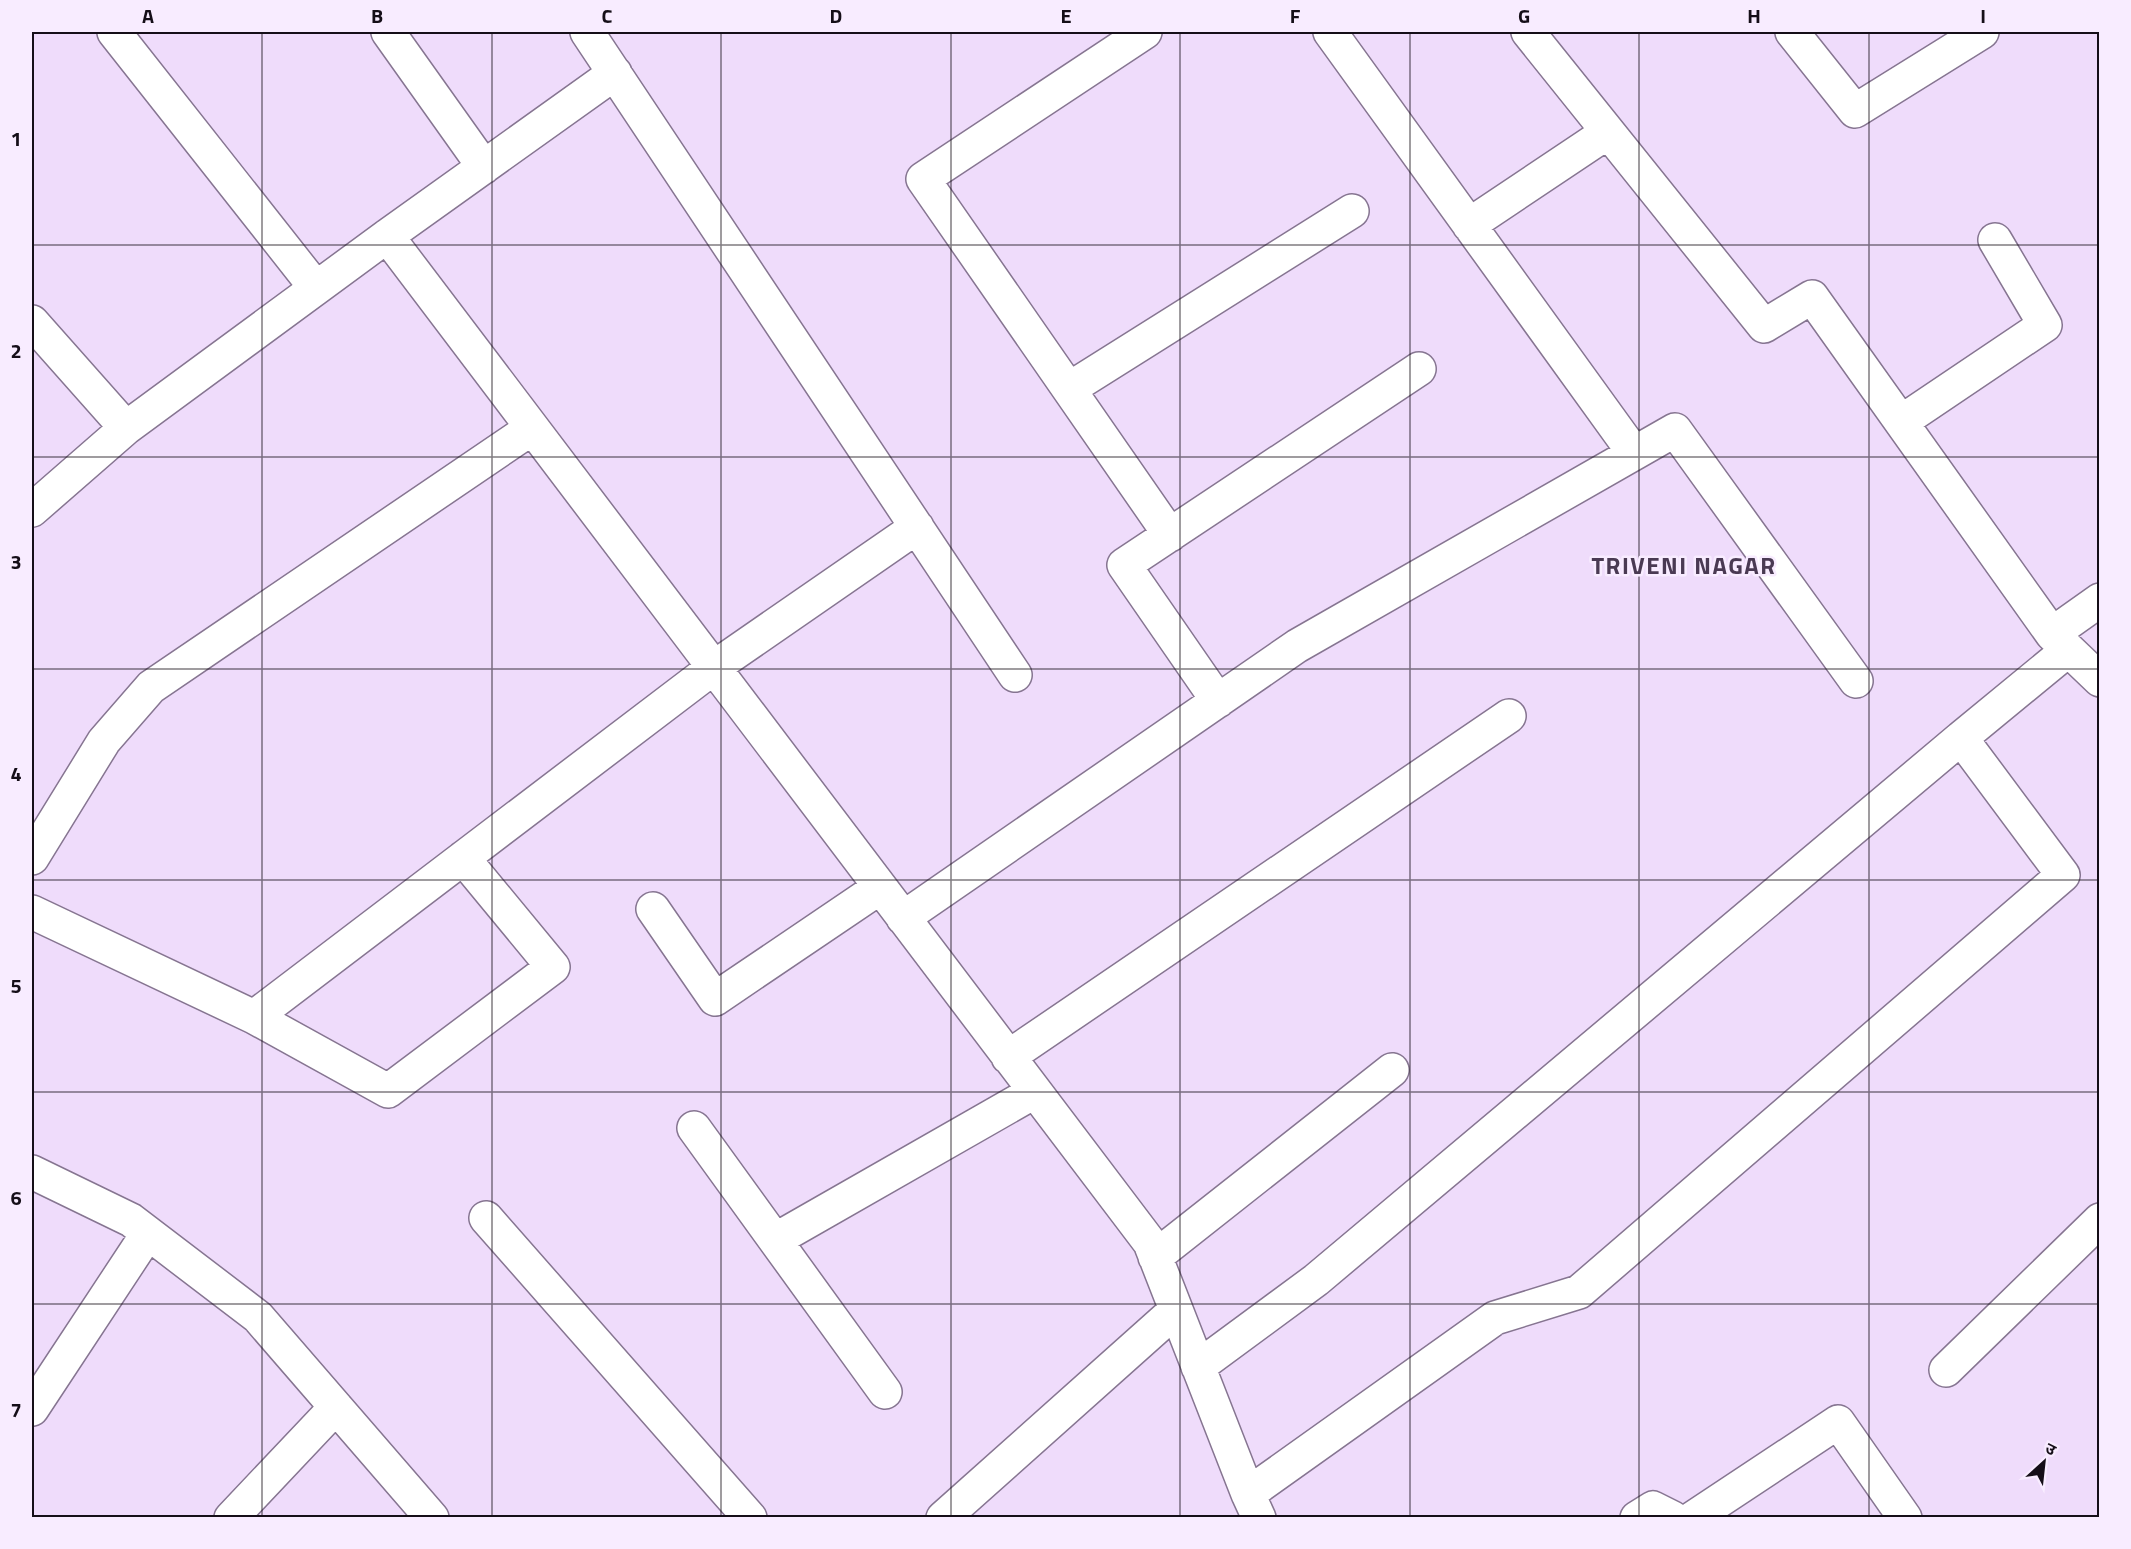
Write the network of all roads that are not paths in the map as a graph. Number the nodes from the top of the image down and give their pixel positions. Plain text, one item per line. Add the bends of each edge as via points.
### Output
1 (114, 32) edge
2 (388, 32) edge
3 (587, 32) edge
4 (1145, 32) edge
5 (1329, 32) edge
6 (1528, 32) edge
7 (1792, 32) edge
8 (1982, 32) edge
9 (615, 73) junction
10 (1608, 132) junction
11 (484, 166) junction
12 (1352, 211) dead end
13 (1469, 225) junction
14 (387, 236) junction
15 (1995, 240) dead end
16 (316, 288) junction
17 (32, 322) edge
18 (1419, 369) dead end
19 (1069, 389) junction
20 (1901, 422) junction
21 (126, 428) junction
22 (532, 428) junction
23 (1634, 453) junction
24 (32, 510) edge
25 (917, 527) junction
26 (1170, 535) junction
27 (2100, 600) edge
28 (2060, 642) junction
29 (713, 668) junction
30 (1016, 675) dead end
31 (1856, 681) dead end
32 (2100, 681) edge
33 (1218, 701) junction
34 (1509, 716) dead end
35 (1960, 738) junction
36 (32, 858) edge
37 (463, 858) junction
38 (879, 888) junction
39 (652, 909) dead end
40 (32, 912) edge
41 (903, 918) junction
42 (254, 1017) junction
43 (1008, 1057) junction
44 (1392, 1070) dead end
45 (1034, 1092) junction
46 (694, 1128) dead end
47 (32, 1172) edge
48 (486, 1218) dead end
49 (2100, 1220) edge
50 (148, 1233) junction
51 (775, 1240) junction
52 (1155, 1257) junction
53 (1176, 1310) junction
54 (1198, 1367) junction
55 (1946, 1370) dead end
56 (885, 1392) dead end
57 (336, 1407) junction
58 (32, 1409) edge
59 (1254, 1506) edge
60 (231, 1518) edge
61 (432, 1518) edge
62 (750, 1518) edge
63 (943, 1518) edge
64 (1637, 1518) edge
65 (1673, 1518) edge
66 (1693, 1518) edge
67 (1905, 1518) edge

1 - 16 street
2 - 11 street
3 - 9 street
4 - 19 street via 923,179
5 - 13 street
6 - 10 street
7 - 8 street via 1855,111
9 - 11 street
9 - 25 street
10 - 13 street
10 - 20 street via 1764,326 1812,297
11 - 14 street
12 - 19 street
13 - 23 street
14 - 16 street
14 - 22 street
15 - 20 street via 2045,325
16 - 21 street
17 - 21 street
18 - 26 street
19 - 26 street
20 - 28 street
21 - 24 street
22 - 29 street
22 - 36 street via 151,687 104,741
23 - 31 street via 1675,430
23 - 33 street via 1297,646
25 - 29 street
25 - 30 street
26 - 33 street via 1124,566
27 - 28 street
28 - 32 street
28 - 35 street
29 - 37 street
29 - 38 street
33 - 41 street
34 - 43 street
35 - 54 street via 1316,1280
35 - 59 street via 2062,875 1579,1292 1495,1318
37 - 42 street
37 - 42 street via 553,967 388,1091
38 - 39 street via 716,999
38 - 41 street
40 - 42 street
41 - 43 street
43 - 45 street
44 - 52 street
45 - 51 street
45 - 52 street via 1150,1243
46 - 51 street
47 - 50 street via 131,1220
48 - 62 street
49 - 55 street
50 - 57 street via 258,1317
50 - 58 street
51 - 56 street
52 - 53 street
53 - 54 street
53 - 63 street
54 - 59 street
57 - 60 street
57 - 61 street
64 - 65 street via 1653,1508
66 - 67 street via 1838,1422

